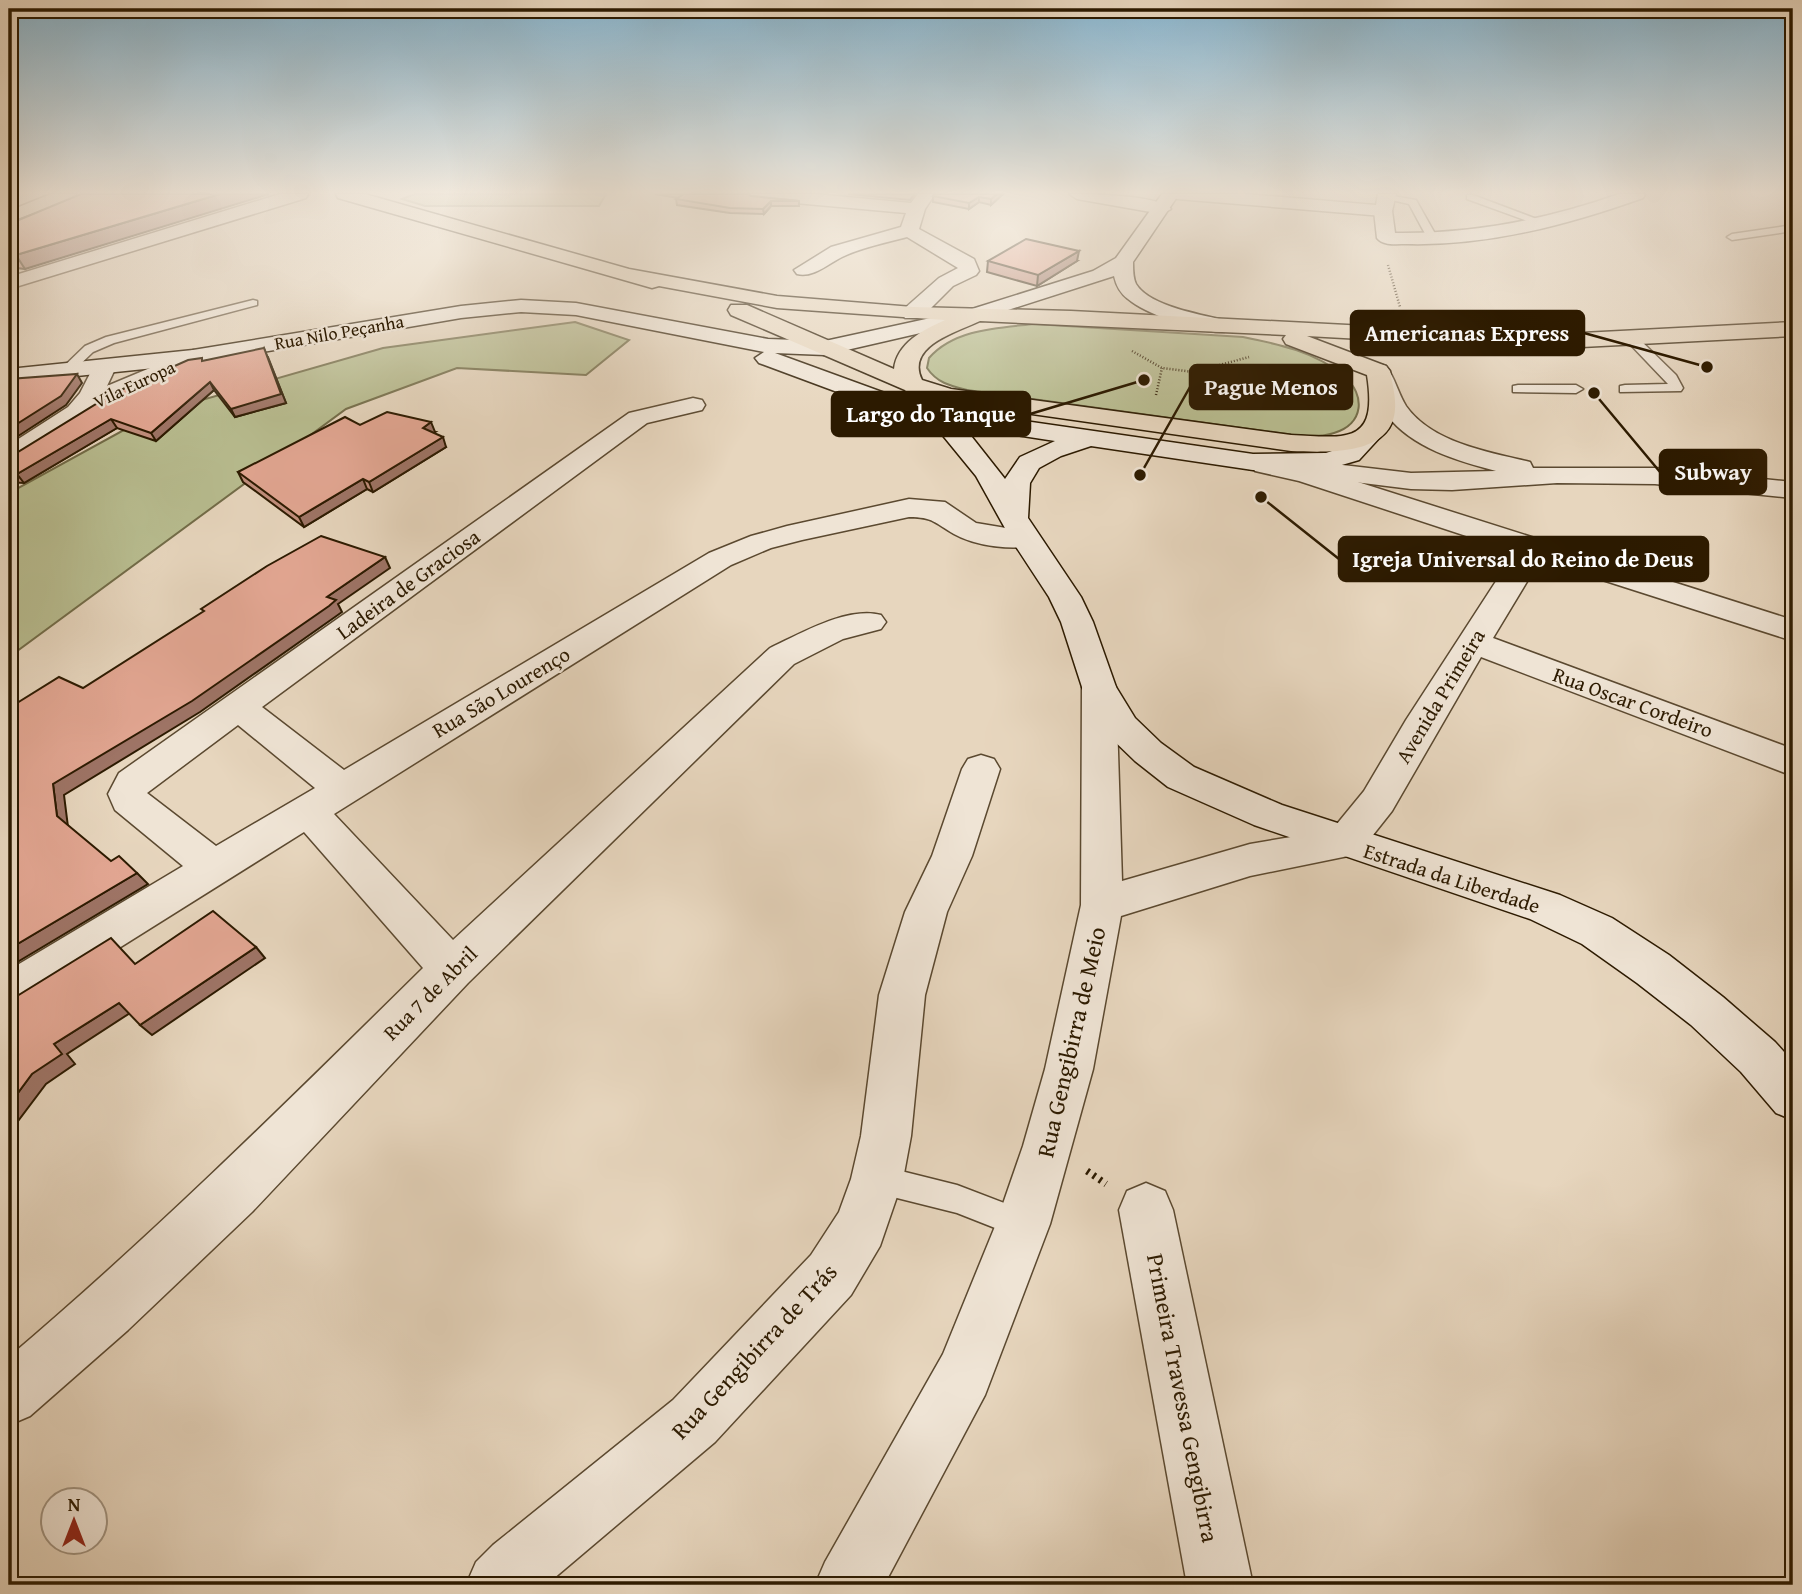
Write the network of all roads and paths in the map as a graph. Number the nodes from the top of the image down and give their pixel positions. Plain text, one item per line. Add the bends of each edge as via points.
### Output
1 (57, 268) edge
2 (606, 268) edge
3 (808, 268) edge
4 (970, 268) edge
5 (1110, 268) edge
6 (1123, 268) edge
7 (1389, 270) dead end
8 (804, 271) dead end
9 (629, 275) junction
10 (9, 283) edge
11 (253, 303) dead end
12 (913, 313) junction
13 (977, 314) junction
14 (1220, 326) junction
15 (668, 328) junction
16 (1793, 329) edge
17 (1408, 334) junction
18 (1632, 339) junction
19 (1543, 342) junction
20 (825, 348) junction
21 (1260, 354) dead end
22 (193, 357) junction
23 (1393, 364) junction
24 (104, 367) junction
25 (65, 371) junction
26 (1194, 372) dead end
27 (9, 376) edge
28 (917, 388) junction
29 (1518, 389) dead end
30 (1576, 389) dead end
31 (1625, 389) dead end
32 (693, 405) dead end
33 (76, 412) junction
34 (940, 416) junction
35 (1369, 435) junction
36 (1088, 439) junction
37 (973, 453) junction
38 (9, 456) edge
39 (1029, 462) junction
40 (1253, 462) junction
41 (1491, 470) junction
42 (1452, 482) junction
43 (1793, 490) edge
44 (1467, 526) junction
45 (1020, 529) junction
46 (1532, 547) junction
47 (870, 622) dead end
48 (1793, 631) edge
49 (1473, 642) junction
50 (1099, 687) junction
51 (239, 707) junction
52 (1793, 763) edge
53 (981, 769) dead end
54 (342, 789) junction
55 (307, 810) junction
56 (1345, 843) junction
57 (214, 868) junction
58 (1102, 905) junction
59 (452, 969) junction
60 (9, 993) edge
61 (1793, 1097) edge
62 (1048, 1146) junction
63 (877, 1179) junction
64 (1146, 1210) joint
65 (1023, 1224) junction
66 (9, 1395) edge
67 (499, 1585) edge
68 (848, 1585) edge
69 (1220, 1585) edge

1 - 10 street
2 - 9 main road
3 - 8 street
4 - 12 street via 936,289
5 - 13 street, Rua Nilo Peçanha via 1080,283
6 - 14 street via 1134,294 1167,311
7 - 17 path
9 - 12 main road via 777,302
9 - 20 main road via 751,314
11 - 25 lane via 110,340 89,349
12 - 13 main road
13 - 14 main road
13 - 20 street, Rua Nilo Peçanha
13 - 28 main road via 920,342 905,367
14 - 17 main road
14 - 23 main road
15 - 20 street, Rua Nilo Peçanha via 768,346
15 - 22 street, Rua Nilo Peçanha via 576,309 493,307
15 - 34 street, Rua Nilo Peçanha
16 - 18 main road
17 - 19 main road
18 - 19 main road
18 - 31 lane via 1676,388
19 - 23 main road via 1433,348
20 - 28 main road
21 - 26 path
22 - 24 street, Rua Nilo Peçanha
22 - 33 street, Vila Europa
23 - 35 main road via 1381,421
23 - 41 street via 1398,411 1434,439
24 - 25 street, Rua Nilo Peçanha
24 - 33 street, Vila Europa via 91,395
25 - 27 street, Rua Nilo Peçanha
28 - 34 main road
28 - 35 main road via 978,401 1291,443 1343,442
29 - 30 lane
32 - 51 street, Ladeira de Graciosa via 638,418
33 - 38 street, Vila Europa
34 - 36 street, Rua Nilo Peçanha
34 - 37 street, Rua Gengibirra de Meio
35 - 40 street via 1350,454 1328,461
36 - 39 street
36 - 40 street, Rua Nilo Peçanha
37 - 39 street via 1001,463
37 - 45 street, Rua Gengibirra de Meio
39 - 45 street via 1013,489
40 - 42 street
40 - 44 street
41 - 42 street
41 - 43 street via 1673,477
42 - 44 street
44 - 46 street
45 - 50 street, Rua Gengibirra de Meio via 1065,597
45 - 54 street, Rua São Lourenço via 985,535 966,529 935,508 923,508 827,524 761,542 720,559
46 - 48 street
46 - 49 street, Avenida Primeira
47 - 59 street, Rua 7 de Abril via 832,631 782,656
49 - 52 street, Rua Oscar Cordeiro
49 - 56 street, Avenida Primeira via 1378,801
50 - 56 street, Estrada da Liberdade via 1122,727 1181,777 1268,816
50 - 58 street, Rua Gengibirra de Meio
51 - 54 street
51 - 57 street, Ladeira de Graciosa via 132,783 127,794
53 - 63 street, Rua Gengibirra de Trás via 952,856 926,912 902,995 887,1136
54 - 55 street, Rua São Lourenço
55 - 57 street, Rua São Lourenço
55 - 59 street
56 - 58 street via 1250,860
56 - 61 street, Estrada da Liberdade via 1545,907 1597,931 1707,1011 1758,1057
57 - 60 street, Rua São Lourenço
58 - 62 street, Rua Gengibirra de Meio via 1069,1069
59 - 66 street, Rua 7 de Abril via 233,1193
62 - 64 path
62 - 65 street, Rua Gengibirra de Meio
63 - 65 lane via 957,1199
63 - 67 street, Rua Gengibirra de Trás via 861,1227 831,1275 694,1421
64 - 69 street, Primeira Travessa Gengibirra
65 - 68 street, Rua Gengibirra de Meio via 964,1374

